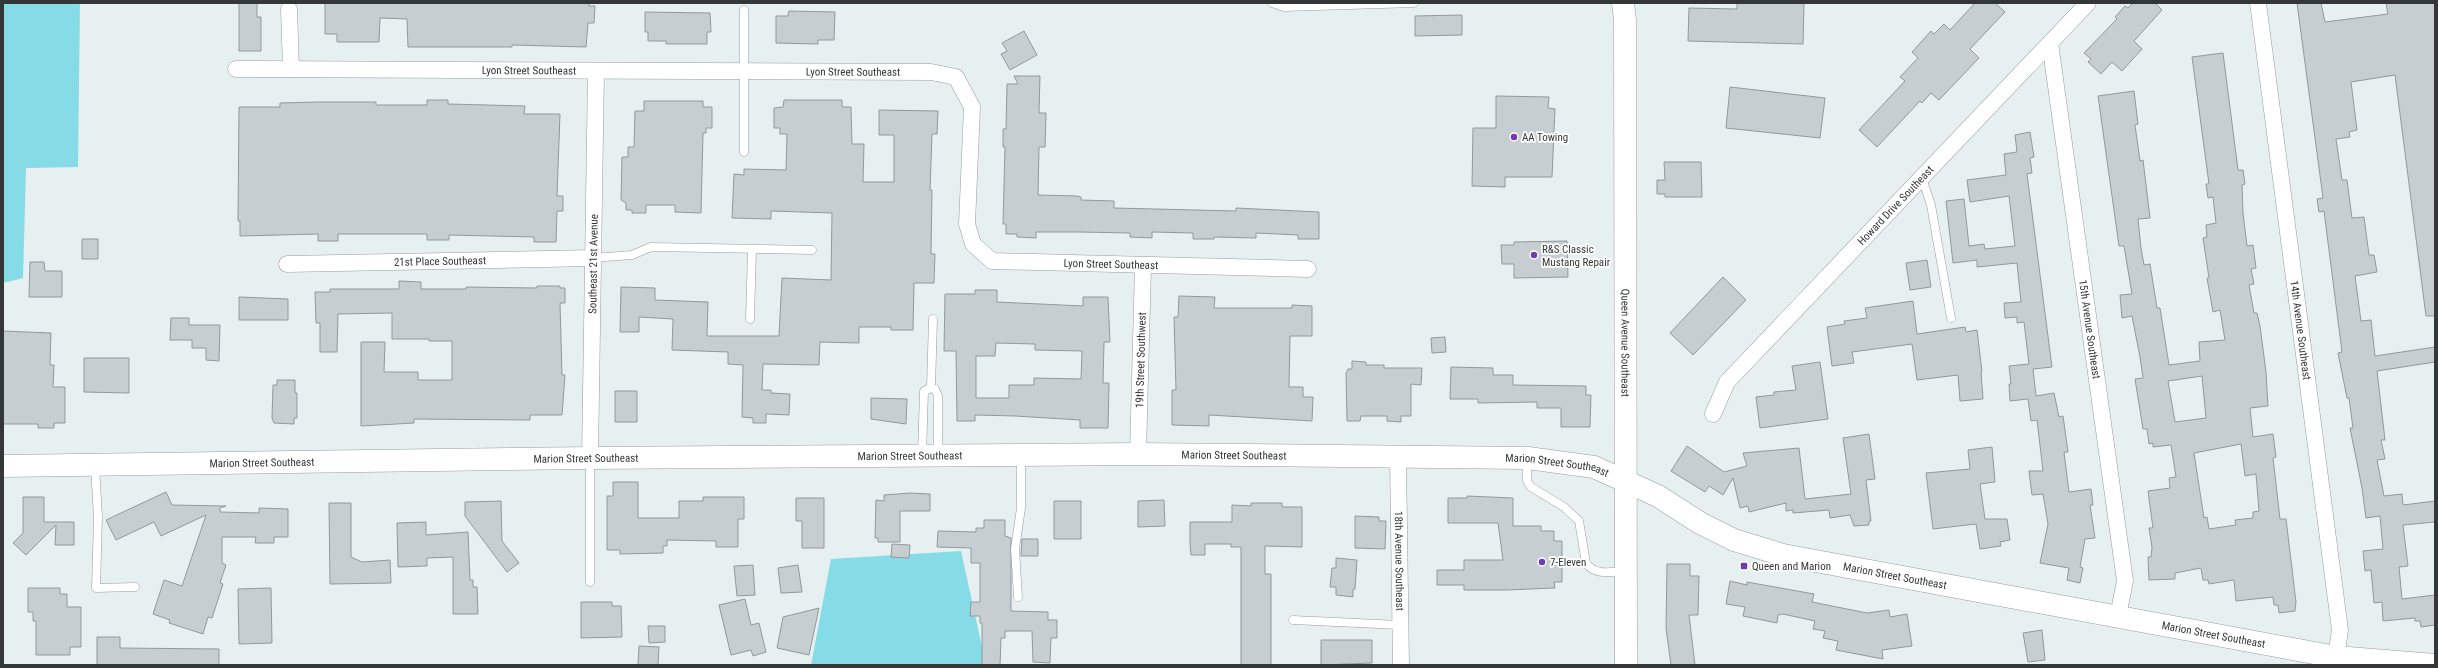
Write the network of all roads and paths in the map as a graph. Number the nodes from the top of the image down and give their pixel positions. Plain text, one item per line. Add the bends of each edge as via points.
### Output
1 (1272, 3) edge
2 (1414, 3) edge
3 (2088, 3) edge
4 (2258, 3) edge
5 (289, 9) dead end
6 (744, 10) dead end
7 (1624, 12) edge
8 (2050, 43) junction
9 (236, 69) dead end
10 (291, 69) junction
11 (596, 71) junction
12 (745, 71) junction
13 (744, 152) dead end
14 (1922, 178) junction
15 (752, 249) junction
16 (812, 250) dead end
17 (593, 258) junction
18 (287, 264) dead end
19 (1143, 266) junction
20 (1308, 269) dead end
21 (1951, 318) dead end
22 (750, 319) dead end
23 (933, 319) dead end
24 (931, 388) junction
25 (1713, 414) dead end
26 (1138, 454) junction
27 (1021, 455) junction
28 (930, 456) junction
29 (590, 458) junction
30 (1398, 458) junction
31 (1526, 458) junction
32 (94, 465) junction
33 (3, 466) edge
34 (1626, 480) junction
35 (1625, 571) junction
36 (590, 582) dead end
37 (134, 586) dead end
38 (1018, 597) dead end
39 (2118, 616) junction
40 (1293, 620) dead end
41 (1400, 625) junction
42 (2336, 657) junction
43 (1401, 665) edge
44 (1626, 665) edge
45 (2435, 665) edge

1 - 2 lane via 1284,7
3 - 8 street, Howard Drive Southeast
4 - 42 street, 14th Avenue Southeast via 2340,630
5 - 10 street
6 - 12 lane
7 - 34 street, Queen Avenue Southeast
8 - 14 street, Howard Drive Southeast
8 - 39 street, 15th Avenue Southeast via 2125,581
9 - 10 street, Lyon Street Southeast
10 - 11 street, Lyon Street Southeast
11 - 12 street, Lyon Street Southeast
11 - 17 street, Southeast 21st Avenue
12 - 13 lane
12 - 19 street, Lyon Street Southeast via 931,72 956,77 972,107 967,224 973,244 992,261
14 - 21 lane via 1931,205
14 - 25 street, Howard Drive Southeast via 1727,382
15 - 16 lane
15 - 17 lane via 651,247 632,255
15 - 22 lane
17 - 18 street, 21st Place Southeast
17 - 29 street, Southeast 21st Avenue
19 - 20 street, Lyon Street Southeast
19 - 26 street, 19th Street Southwest
23 - 24 lane
24 - 28 lane via 935,389 938,396
24 - 28 lane via 924,391
26 - 27 street, Marion Street Southeast
26 - 30 street, Marion Street Southeast
27 - 28 street, Marion Street Southeast
27 - 38 lane via 1021,508 1015,550
28 - 29 street, Marion Street Southeast
29 - 32 street, Marion Street Southeast
29 - 36 lane
30 - 31 street, Marion Street Southeast
30 - 41 street, 18th Avenue Southeast
31 - 34 street, Marion Street Southeast via 1594,467
31 - 35 lane via 1527,481 1531,487 1568,510 1579,521 1586,563 1590,569 1596,572
32 - 33 street, Marion Street Southeast
32 - 37 lane via 98,517 96,588
34 - 35 street, Queen Avenue Southeast
34 - 39 street, Marion Street Southeast via 1734,540 1770,551
35 - 44 street, Queen Avenue Southeast
39 - 42 street, Marion Street Southeast
40 - 41 lane
41 - 43 street, 18th Avenue Southeast
42 - 45 street, Marion Street Southeast

